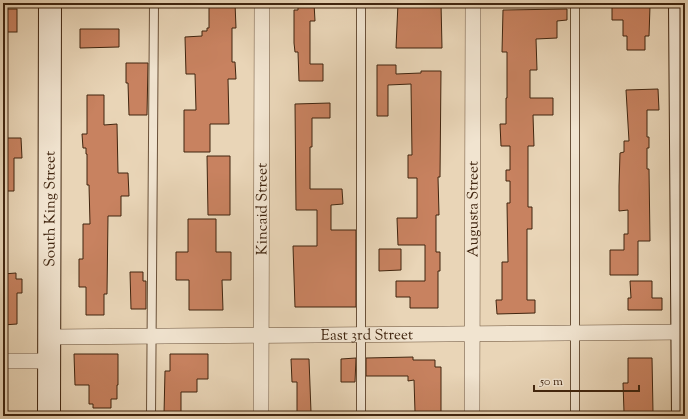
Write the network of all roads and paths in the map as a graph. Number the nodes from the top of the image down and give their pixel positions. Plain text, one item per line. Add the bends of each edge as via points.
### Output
1 (50, 3) edge
2 (154, 3) edge
3 (262, 3) edge
4 (361, 3) edge
5 (473, 3) edge
6 (575, 3) edge
7 (680, 3) edge
8 (684, 332) edge
9 (576, 333) junction
10 (472, 334) junction
11 (261, 335) junction
12 (361, 335) junction
13 (152, 336) junction
14 (49, 337) junction
15 (3, 361) edge
16 (49, 361) junction
17 (49, 416) edge
18 (152, 416) edge
19 (261, 416) edge
20 (361, 416) edge
21 (472, 416) edge
22 (575, 416) edge
23 (683, 416) edge

1 - 14 street, South King Street
2 - 13 lane
3 - 11 street, Kincaid Street
4 - 12 lane
5 - 10 street, Augusta Street
6 - 9 lane
7 - 8 street
8 - 9 street, East 3rd Street
8 - 23 street
9 - 10 street, East 3rd Street
9 - 22 lane
10 - 12 street, East 3rd Street
10 - 21 street, Augusta Street
11 - 12 street, East 3rd Street
11 - 13 street, East 3rd Street
11 - 19 street, Kincaid Street
12 - 20 lane
13 - 14 street, East 3rd Street
13 - 18 lane
14 - 16 street, South King Street
15 - 16 street
16 - 17 street, South King Street

